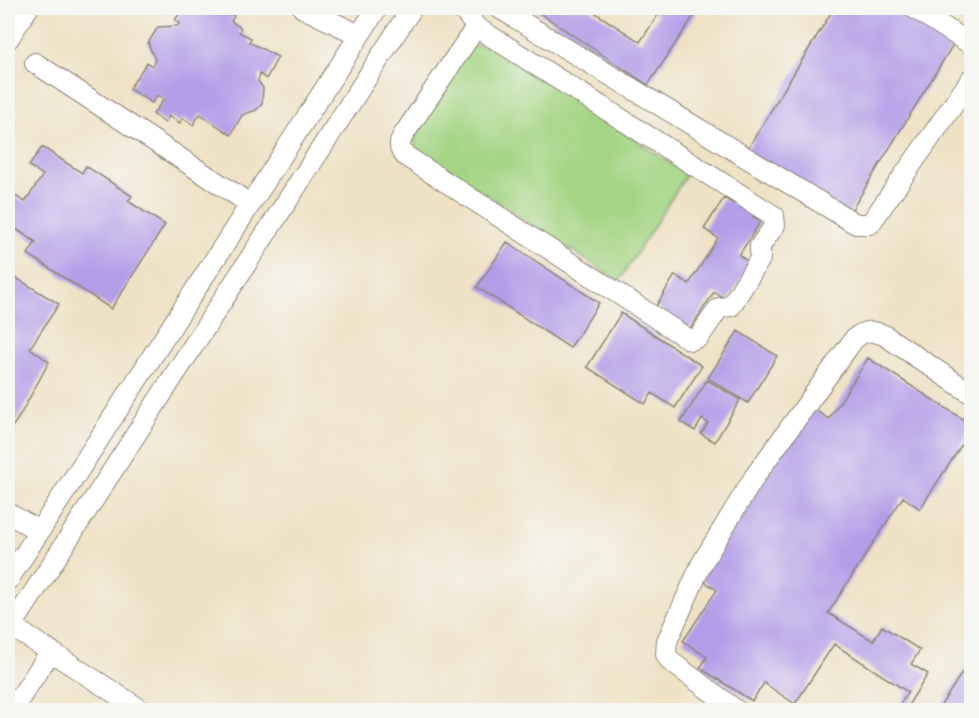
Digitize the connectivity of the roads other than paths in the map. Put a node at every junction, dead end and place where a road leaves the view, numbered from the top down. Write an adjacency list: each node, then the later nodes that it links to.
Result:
1 (28, 8): 10 (street)
2 (303, 8): 9 (street)
3 (377, 8): 9 (street)
4 (412, 8): 19 (street)
5 (459, 8): 8 (street)
6 (499, 8): 13 (street)
7 (914, 8): 11 (street)
8 (476, 27): 8 (street)
9 (360, 35): 14 (street)
10 (8, 39)
11 (972, 45)
12 (35, 63): 14 (street)
13 (972, 78)
14 (250, 204): 17 (street)
15 (972, 394): 23 (street)
16 (8, 513): 17 (street)
17 (39, 531): 18 (street)
18 (8, 579)
19 (9, 629): 20 (street)
20 (51, 651): 21 (street); 22 (street)
21 (12, 711)
22 (141, 711)
23 (736, 711)

